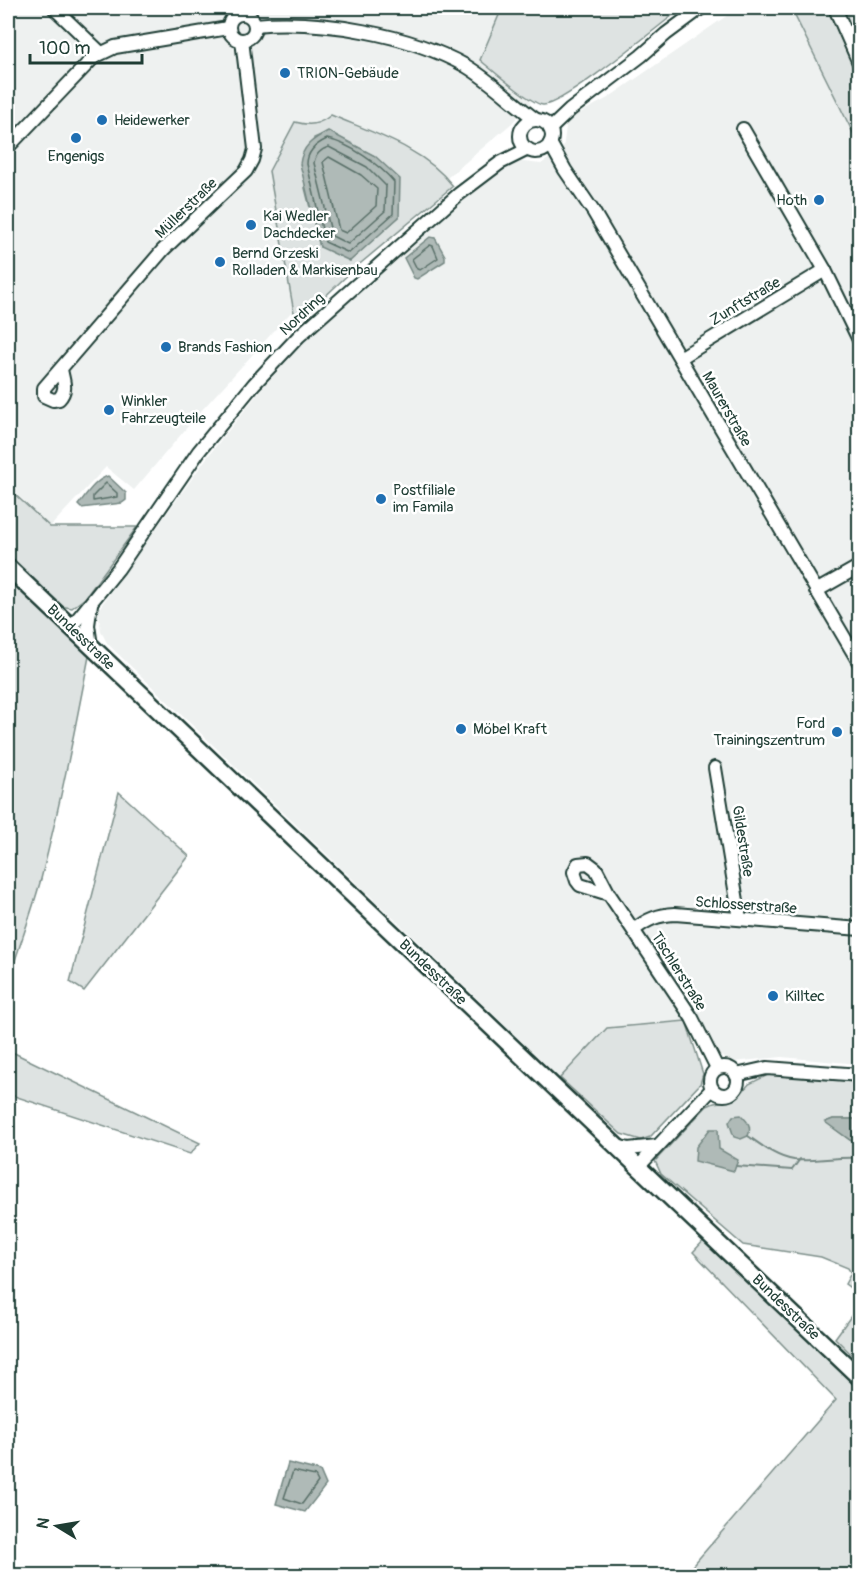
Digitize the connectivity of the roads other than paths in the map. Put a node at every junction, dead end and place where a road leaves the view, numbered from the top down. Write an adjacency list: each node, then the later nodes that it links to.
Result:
1 (54, 8): 10 (street)
2 (701, 8): 11 (street)
3 (713, 8): 11 (street)
4 (835, 8): 9 (street)
5 (239, 11): 6 (street); 7 (street)
6 (255, 25): 8 (street); 13 (street)
7 (228, 27): 8 (street); 10 (street)
8 (242, 40): 21 (street, Müllerstraße)
9 (855, 44): 12 (street)
10 (101, 53): 16 (street)
11 (642, 56): 13 (street)
12 (860, 65)
13 (539, 124): 15 (street, Nordring); 17 (street)
14 (743, 129): 18 (street)
15 (524, 144): 17 (street); 25 (street, Nordring)
16 (8, 147)
17 (546, 147): 20 (street, Maurerstraße)
18 (825, 270): 19 (street); 20 (street, Zunftstraße)
19 (860, 342)
20 (680, 358): 24 (street, Maurerstraße)
21 (61, 369)
22 (860, 566): 24 (street)
23 (8, 567): 26 (main road, Bundesstraße)
24 (816, 591): 28 (street, Maurerstraße)
25 (92, 603): 26 (street, Nordring); 27 (street)
26 (68, 624): 27 (main road, Bundesstraße)
27 (91, 646): 38 (main road, Bundesstraße)
28 (860, 664)
29 (716, 768): 31 (street, Gildestraße)
30 (609, 894): 32 (street, Tischlerstraße)
31 (740, 919): 32 (street, Schlosserstraße); 33 (street, Schlosserstraße)
32 (635, 929): 34 (street, Tischlerstraße)
33 (860, 929)
34 (717, 1068): 35 (street); 37 (street)
35 (736, 1075): 36 (street); 37 (street)
36 (860, 1075)
37 (712, 1089): 39 (street)
38 (616, 1146): 39 (street); 40 (main road, Bundesstraße)
39 (657, 1146): 40 (street)
40 (638, 1167): 41 (main road, Bundesstraße)
41 (860, 1378)

